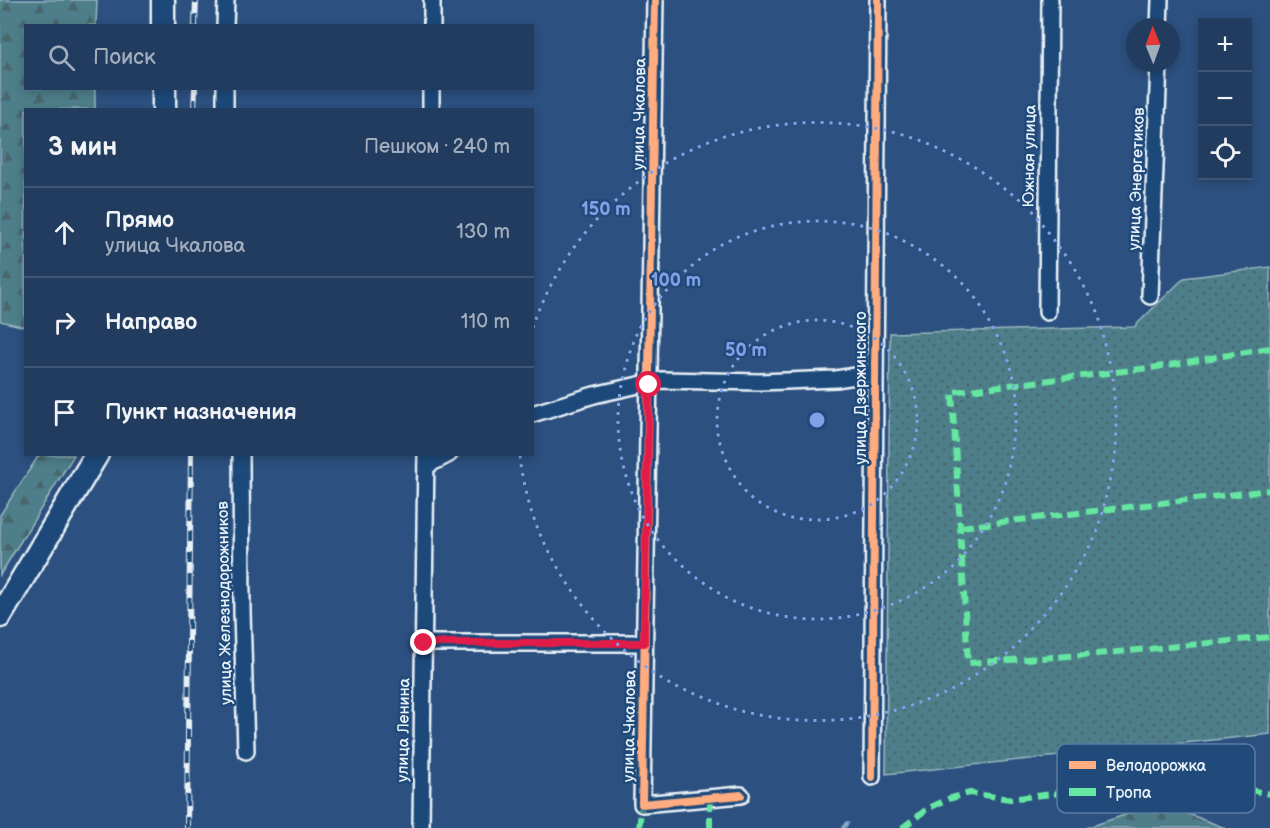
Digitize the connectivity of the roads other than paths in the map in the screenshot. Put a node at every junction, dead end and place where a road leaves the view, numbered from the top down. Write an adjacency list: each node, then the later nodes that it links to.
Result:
1 (163, 0): 9 (main road)
2 (226, 0): 10 (street)
3 (432, 0): 11 (street)
4 (655, 0): 22 (street, улица Чкалова)
5 (878, 0): 21 (street, улица Дзержинского)
6 (1050, 0): 20 (street, Южная улица)
7 (1160, 0): 8 (street)
8 (1159, 18)
9 (164, 24)
10 (225, 24)
11 (432, 24)
12 (1158, 72): 19 (street, улица Энергетиков)
13 (164, 90): 16 (main road)
14 (225, 90): 17 (street)
15 (431, 90): 18 (street)
16 (164, 108)
17 (225, 108)
18 (431, 108)
19 (1150, 296)
20 (1047, 312)
21 (874, 373): 22 (street); 32 (street, улица Дзержинского)
22 (649, 385): 23 (street); 30 (street, улица Чкалова)
23 (534, 413)
24 (96, 456): 28 (main road)
25 (241, 456): 31 (street, улица Железнодорожников)
26 (441, 456): 27 (street)
27 (426, 460): 29 (street, улица Ленина)
28 (0, 616)
29 (424, 643): 30 (street); 34 (street, улица Ленина)
30 (644, 643): 33 (street, улица Чкалова)
31 (246, 750)
32 (872, 777)
33 (741, 795)
34 (421, 826)

